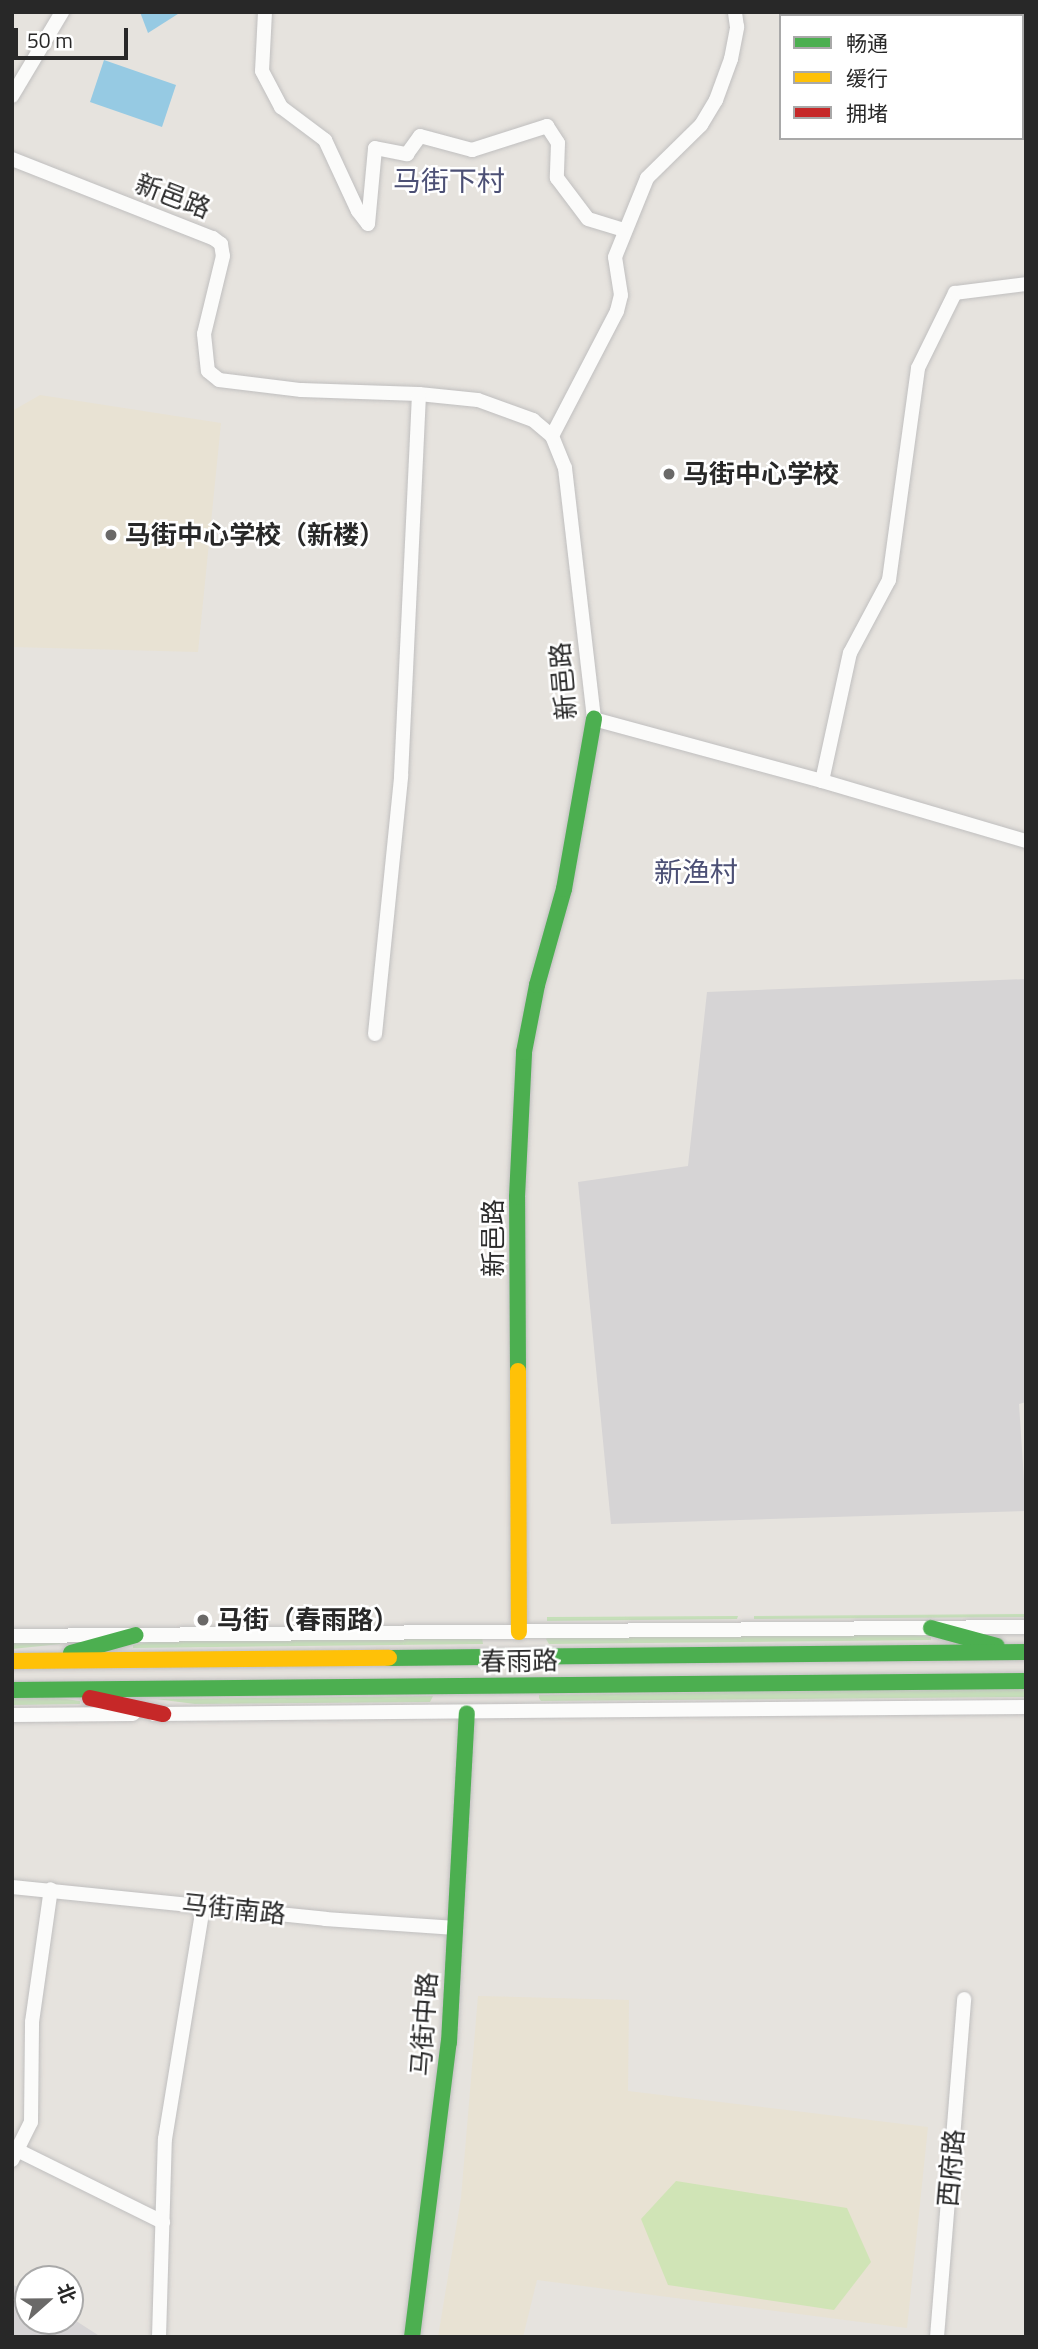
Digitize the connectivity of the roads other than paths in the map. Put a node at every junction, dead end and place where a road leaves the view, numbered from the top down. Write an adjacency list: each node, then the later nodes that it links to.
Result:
1 (62, 12): 4 (street)
2 (265, 12): 6 (street)
3 (735, 12): 6 (street)
4 (12, 96)
5 (12, 159): 8 (street, 新邑路)
6 (624, 230): 9 (street)
7 (1026, 284): 11 (street)
8 (419, 394): 9 (street, 新邑路); 13 (street)
9 (552, 436): 10 (street, 新邑路)
10 (594, 719): 11 (street); 16 (main road, 新邑路)
11 (822, 781): 12 (street)
12 (1026, 841)
13 (375, 1034)
14 (931, 1628): 15 (street); 16 (street); 19 (main road)
15 (1026, 1628)
16 (519, 1632): 17 (street)
17 (136, 1635): 18 (street); 21 (main road)
18 (12, 1636)
19 (1024, 1653): 21 (main road, 春雨路)
20 (12, 1661): 21 (main road, 春雨路)
21 (42, 1661)
22 (1026, 1681): 23 (main road, 春雨路)
23 (50, 1689): 24 (main road, 春雨路); 27 (main road)
24 (12, 1690)
25 (1026, 1707): 26 (street)
26 (467, 1713): 27 (street); 32 (main road, 马街中路)
27 (163, 1714): 28 (street)
28 (12, 1715)
29 (12, 1887): 30 (street, 马街南路)
30 (51, 1889): 31 (street, 马街南路); 34 (street)
31 (203, 1906): 32 (street, 马街南路); 35 (street)
32 (456, 1928): 37 (main road, 马街中路)
33 (964, 1999): 38 (street, 西府路)
34 (15, 2155): 35 (street)
35 (163, 2222): 36 (street)
36 (159, 2337)
37 (412, 2337)
38 (937, 2337)

